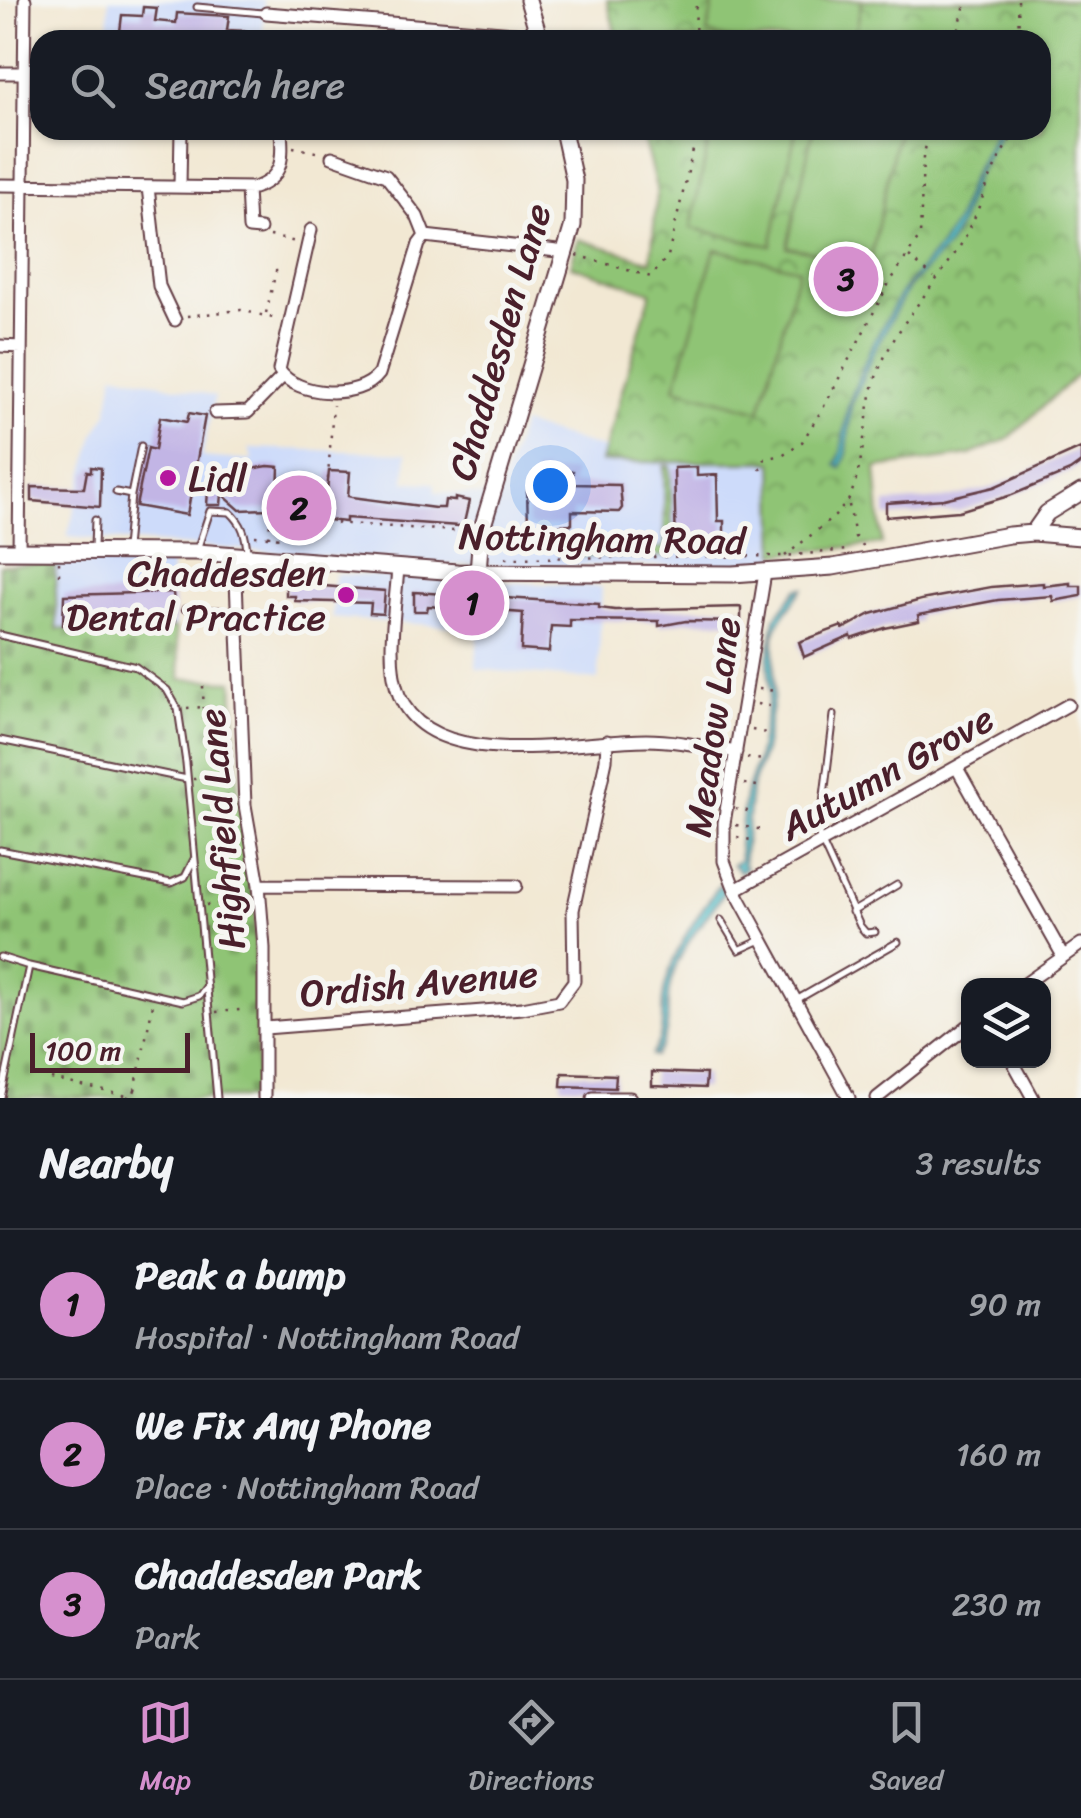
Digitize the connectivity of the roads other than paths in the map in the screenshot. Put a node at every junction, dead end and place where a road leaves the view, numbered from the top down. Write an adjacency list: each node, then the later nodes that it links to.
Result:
1 (25, 0): 8 (street)
2 (528, 0): 6 (street)
3 (197, 7): 4 (lane)
4 (266, 13): 5 (street)
5 (452, 30)
6 (537, 30)
7 (0, 73): 8 (street)
8 (24, 73): 14 (street)
9 (181, 140): 15 (street)
10 (282, 140): 17 (street)
11 (565, 140): 21 (street, Chaddesden Lane)
12 (332, 157): 20 (street)
13 (0, 185): 14 (street)
14 (23, 185): 16 (street); 24 (street)
15 (180, 186): 16 (street); 17 (street)
16 (148, 187): 22 (street)
17 (247, 188): 18 (street)
18 (260, 229)
19 (311, 230): 25 (street)
20 (425, 236): 21 (street); 25 (street)
21 (566, 252): 41 (street, Chaddesden Lane)
22 (175, 320)
23 (0, 346): 24 (street)
24 (20, 346): 37 (street)
25 (283, 376): 26 (street)
26 (215, 413)
27 (141, 446): 30 (lane)
28 (116, 492): 30 (lane)
29 (1081, 492): 32 (street)
30 (131, 496): 35 (lane)
31 (95, 520): 34 (lane)
32 (1033, 533): 33 (street, Nottingham Road); 42 (street, Nottingham Road)
33 (1081, 537)
34 (94, 550): 35 (street, Nottingham Road); 37 (street, Nottingham Road)
35 (126, 550): 38 (street, Nottingham Road)
36 (0, 551): 37 (street, Nottingham Road)
37 (19, 551)
38 (196, 552): 39 (street, Nottingham Road); 39 (lane)
39 (241, 555): 40 (street, Nottingham Road); 44 (street, Highfield Lane)
40 (398, 567): 41 (street, Nottingham Road); 49 (street)
41 (478, 572): 42 (street, Nottingham Road)
42 (766, 573): 50 (street, Meadow Lane)
43 (186, 608): 44 (lane)
44 (237, 611): 56 (street, Highfield Lane)
45 (0, 635): 52 (lane)
46 (1068, 706): 51 (street, Autumn Grove)
47 (834, 714): 53 (lane)
48 (0, 740): 52 (lane)
49 (607, 741): 50 (street); 72 (street, Ordish Avenue)
50 (736, 752): 59 (street, Meadow Lane)
51 (957, 768): 53 (street, Autumn Grove); 66 (street)
52 (188, 779): 55 (lane)
53 (822, 844): 59 (street, Autumn Grove); 60 (lane)
54 (0, 850): 55 (lane)
55 (194, 856): 70 (lane)
56 (259, 884): 58 (street); 72 (street, Highfield Lane)
57 (897, 885): 60 (lane)
58 (516, 886)
59 (735, 890): 63 (street, Meadow Lane)
60 (852, 912): 62 (lane)
61 (721, 920): 63 (lane)
62 (875, 932)
63 (761, 939): 71 (street, Meadow Lane)
64 (898, 942): 71 (lane)
65 (1081, 944): 66 (street)
66 (1063, 956): 69 (street)
67 (0, 957): 68 (lane)
68 (29, 966): 70 (lane); 75 (lane)
69 (1033, 978)
70 (207, 986): 76 (lane)
71 (795, 1000): 80 (street, Meadow Lane)
72 (265, 1028): 77 (street, Highfield Lane)
73 (961, 1032): 81 (street)
74 (1016, 1068): 82 (street)
75 (1, 1098)
76 (217, 1098)
77 (264, 1098)
78 (592, 1098): 79 (street)
79 (630, 1098)
80 (849, 1098)
81 (877, 1098)
82 (1032, 1098)

